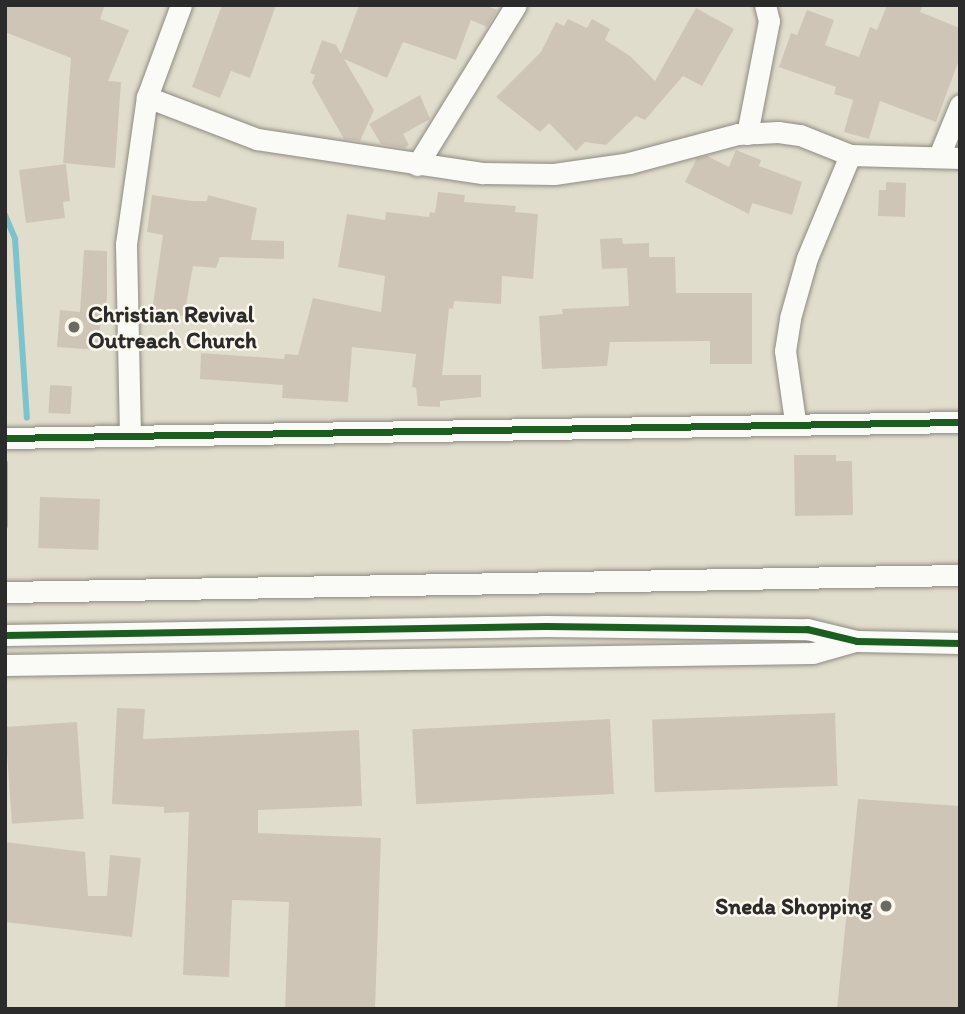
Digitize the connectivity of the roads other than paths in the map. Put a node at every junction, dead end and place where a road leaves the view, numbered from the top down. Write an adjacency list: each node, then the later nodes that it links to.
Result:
1 (181, 5): 4 (street)
2 (516, 5): 9 (street)
3 (765, 5): 6 (street)
4 (147, 97): 9 (street); 12 (street)
5 (960, 105): 8 (street)
6 (747, 134): 7 (street); 9 (street)
7 (850, 155): 8 (street); 10 (street)
8 (950, 157)
9 (417, 165)
10 (795, 421): 11 (street); 12 (street)
11 (960, 422)
12 (130, 436): 13 (street)
13 (5, 438)
14 (960, 575): 15 (street)
15 (5, 592)
16 (5, 635): 17 (street)
17 (857, 641): 18 (street); 19 (street)
18 (960, 643)
19 (5, 664)

